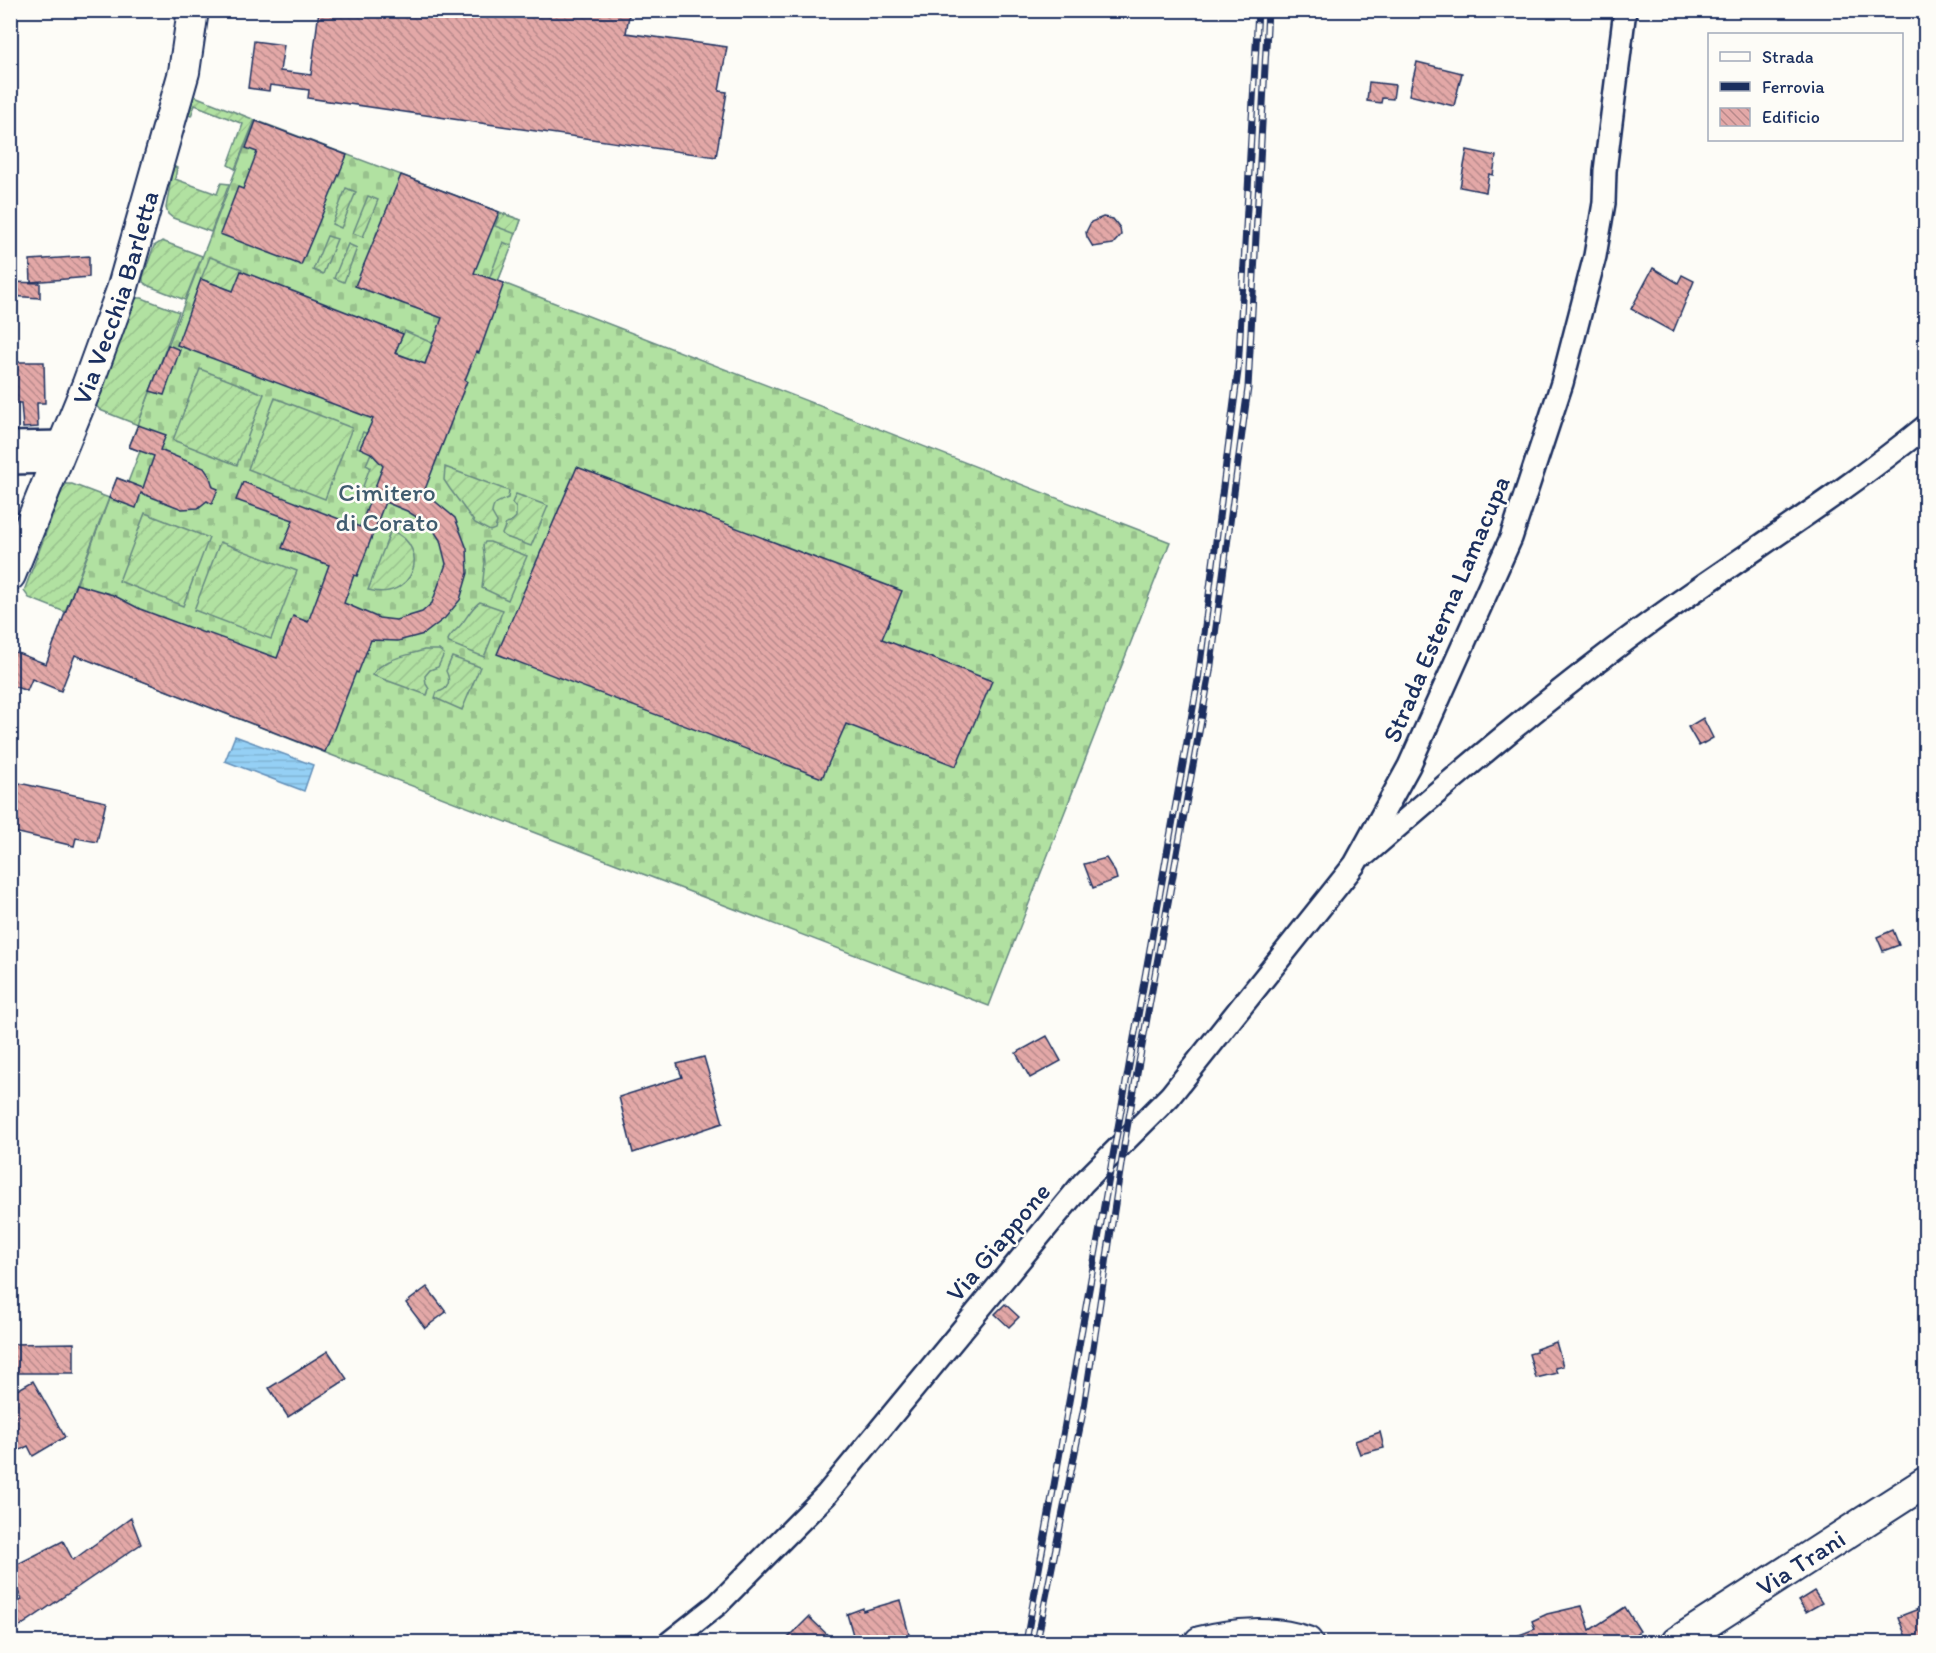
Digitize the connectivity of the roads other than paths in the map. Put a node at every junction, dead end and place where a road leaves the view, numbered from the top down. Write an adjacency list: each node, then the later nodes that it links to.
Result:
1 (193, 10): 5 (street, Via Vecchia Barletta)
2 (1625, 10): 9 (street, Strada Esterna Lamacupa)
3 (1926, 426): 9 (street)
4 (10, 443): 5 (street)
5 (61, 452): 6 (street); 7 (street); 8 (street, Via Vecchia Barletta)
6 (10, 453)
7 (10, 463)
8 (10, 575)
9 (1354, 864): 11 (street, Via Giappone)
10 (1926, 1482): 14 (street, Via Trani)
11 (670, 1642)
12 (1200, 1642): 13 (street)
13 (1307, 1642)
14 (1677, 1642)

